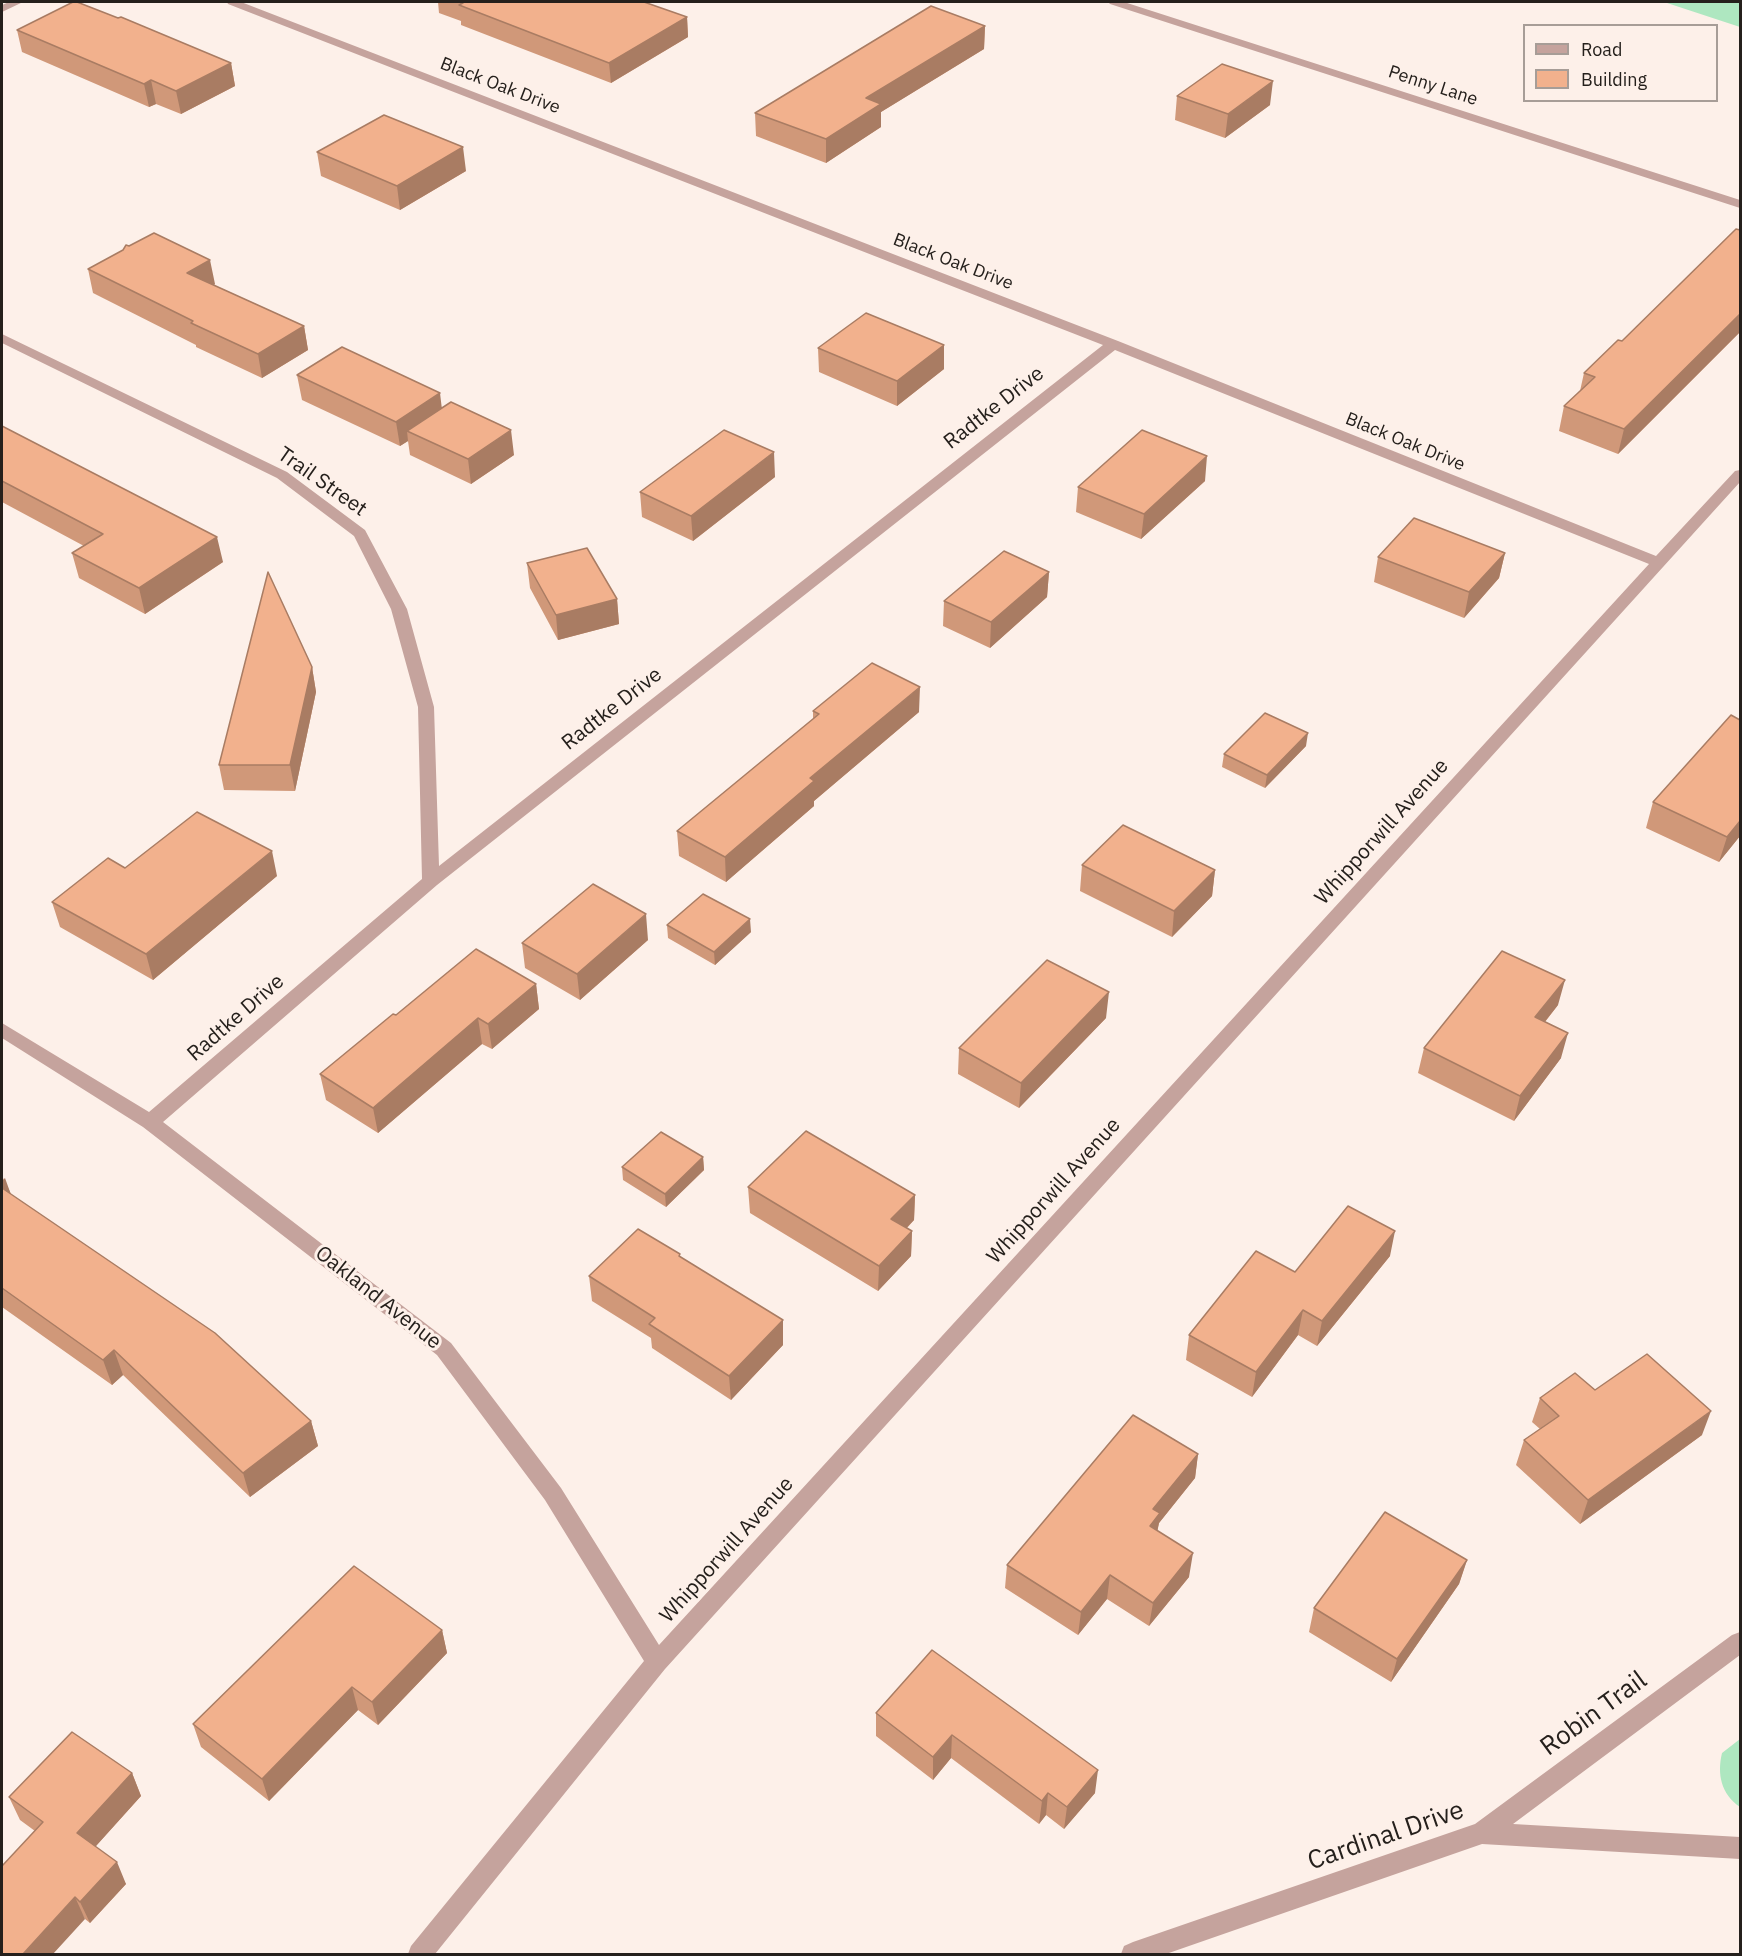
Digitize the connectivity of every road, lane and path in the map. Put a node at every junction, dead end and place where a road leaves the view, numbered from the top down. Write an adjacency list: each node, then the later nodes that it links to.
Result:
1 (17, 2): 4 (street)
2 (232, 2): 7 (street, Black Oak Drive)
3 (1114, 2): 5 (street, Penny Lane)
4 (2, 9)
5 (1740, 204)
6 (2, 338): 10 (street, Trail Street)
7 (1113, 344): 9 (street, Black Oak Drive); 10 (street, Radtke Drive)
8 (1740, 474): 9 (street, Whipporwill Avenue)
9 (1659, 563): 14 (street, Whipporwill Avenue)
10 (431, 881): 12 (street, Radtke Drive)
11 (2, 1030): 12 (street, Oakland Avenue)
12 (150, 1122): 14 (street, Oakland Avenue)
13 (1740, 1641): 15 (street, Robin Trail)
14 (657, 1662): 17 (street, Whipporwill Avenue)
15 (1482, 1833): 16 (street, Cardinal Drive); 18 (street, Cardinal Drive)
16 (1740, 1848)
17 (420, 1954)
18 (1133, 1954)

